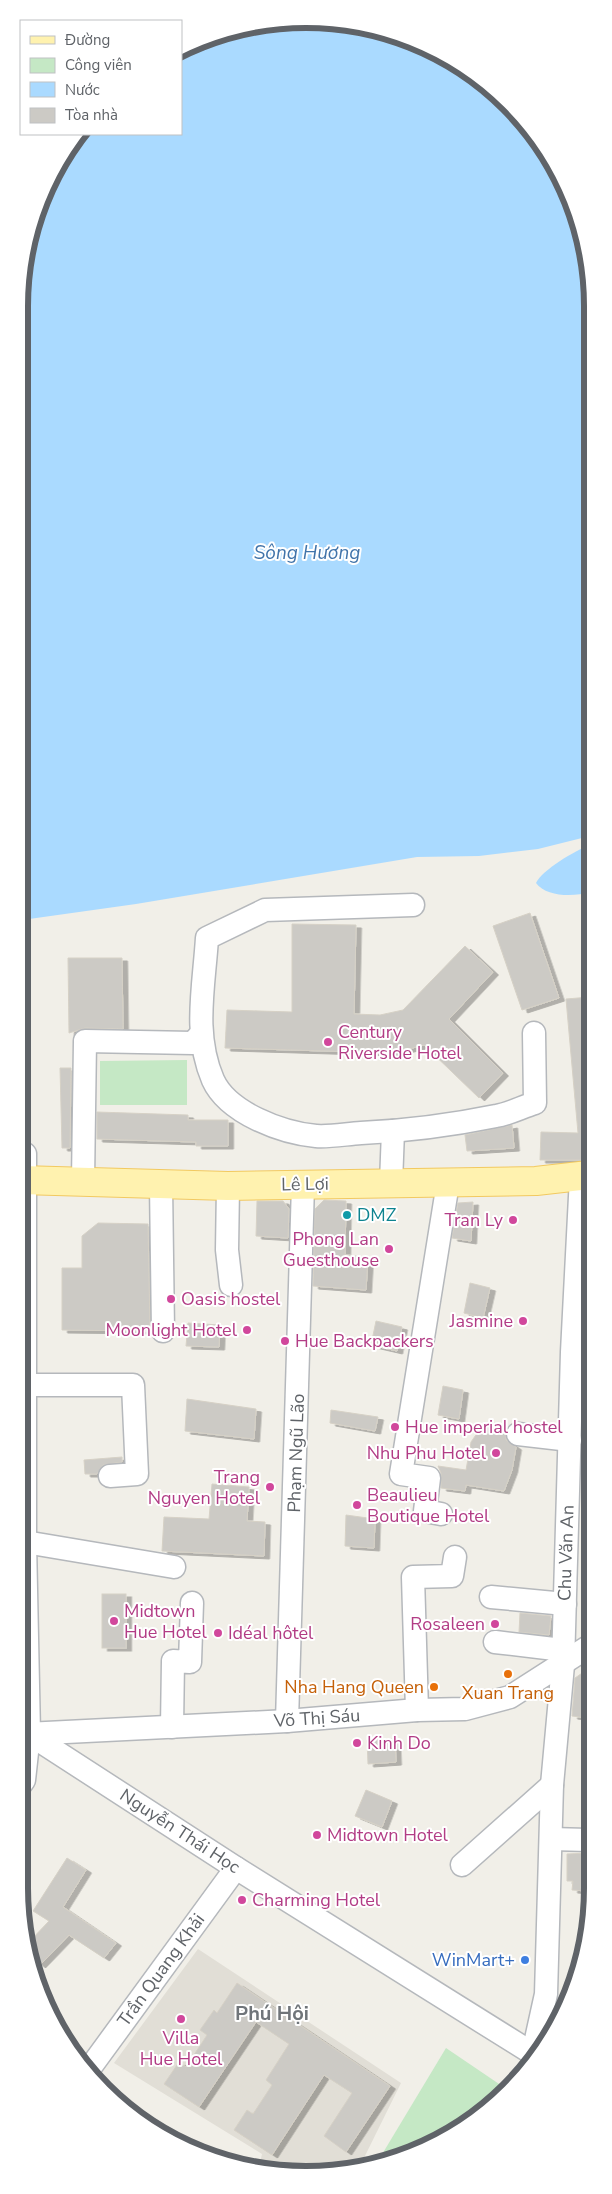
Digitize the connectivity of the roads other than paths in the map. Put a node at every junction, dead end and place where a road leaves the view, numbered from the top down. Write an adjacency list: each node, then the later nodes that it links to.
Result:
1 (413, 905): 3 (street)
2 (534, 1033): 4 (street)
3 (200, 1035): 4 (street); 7 (street)
4 (393, 1131): 8 (street)
5 (28, 1172): 7 (main road, Lê Lợi)
6 (584, 1176): 9 (main road, Lê Lợi)
7 (83, 1181): 10 (main road, Lê Lợi)
8 (391, 1183): 9 (main road, Lê Lợi); 11 (main road, Lê Lợi)
9 (448, 1183): 21 (street)
10 (161, 1184): 12 (main road, Lê Lợi); 15 (street)
11 (303, 1185): 12 (main road, Lê Lợi); 32 (street, Phạm Ngũ Lão)
12 (228, 1186): 14 (street)
13 (584, 1220): 16 (street, Chu Văn An)
14 (231, 1285)
15 (163, 1331)
16 (581, 1353): 19 (street, Chu Văn An)
17 (28, 1385): 20 (street)
18 (518, 1434): 19 (street)
19 (570, 1440): 27 (street, Chu Văn An)
20 (110, 1476)
21 (441, 1514)
22 (28, 1543): 24 (street)
23 (455, 1557): 31 (street)
24 (174, 1568)
25 (491, 1596): 27 (street)
26 (192, 1603): 33 (street)
27 (565, 1604): 30 (street, Chu Văn An)
28 (495, 1642): 30 (street)
29 (584, 1649): 30 (street, Võ Thị Sáu)
30 (563, 1658): 31 (street, Võ Thị Sáu); 36 (street, Chu Văn An)
31 (418, 1710): 32 (street, Võ Thị Sáu)
32 (287, 1721): 33 (street, Võ Thị Sáu)
33 (172, 1727): 34 (street, Võ Thị Sáu)
34 (28, 1734)
35 (28, 1737): 40 (street, Nguyễn Thái Học)
36 (552, 1786): 37 (street, Chu Văn An); 39 (street)
37 (551, 1839): 38 (street); 41 (street, Chu Văn An)
38 (584, 1840)
39 (462, 1866)
40 (236, 1868): 42 (street, Nguyễn Thái Học); 43 (street, Trần Quang Khải)
41 (536, 2046)
42 (531, 2052)
43 (92, 2066)

